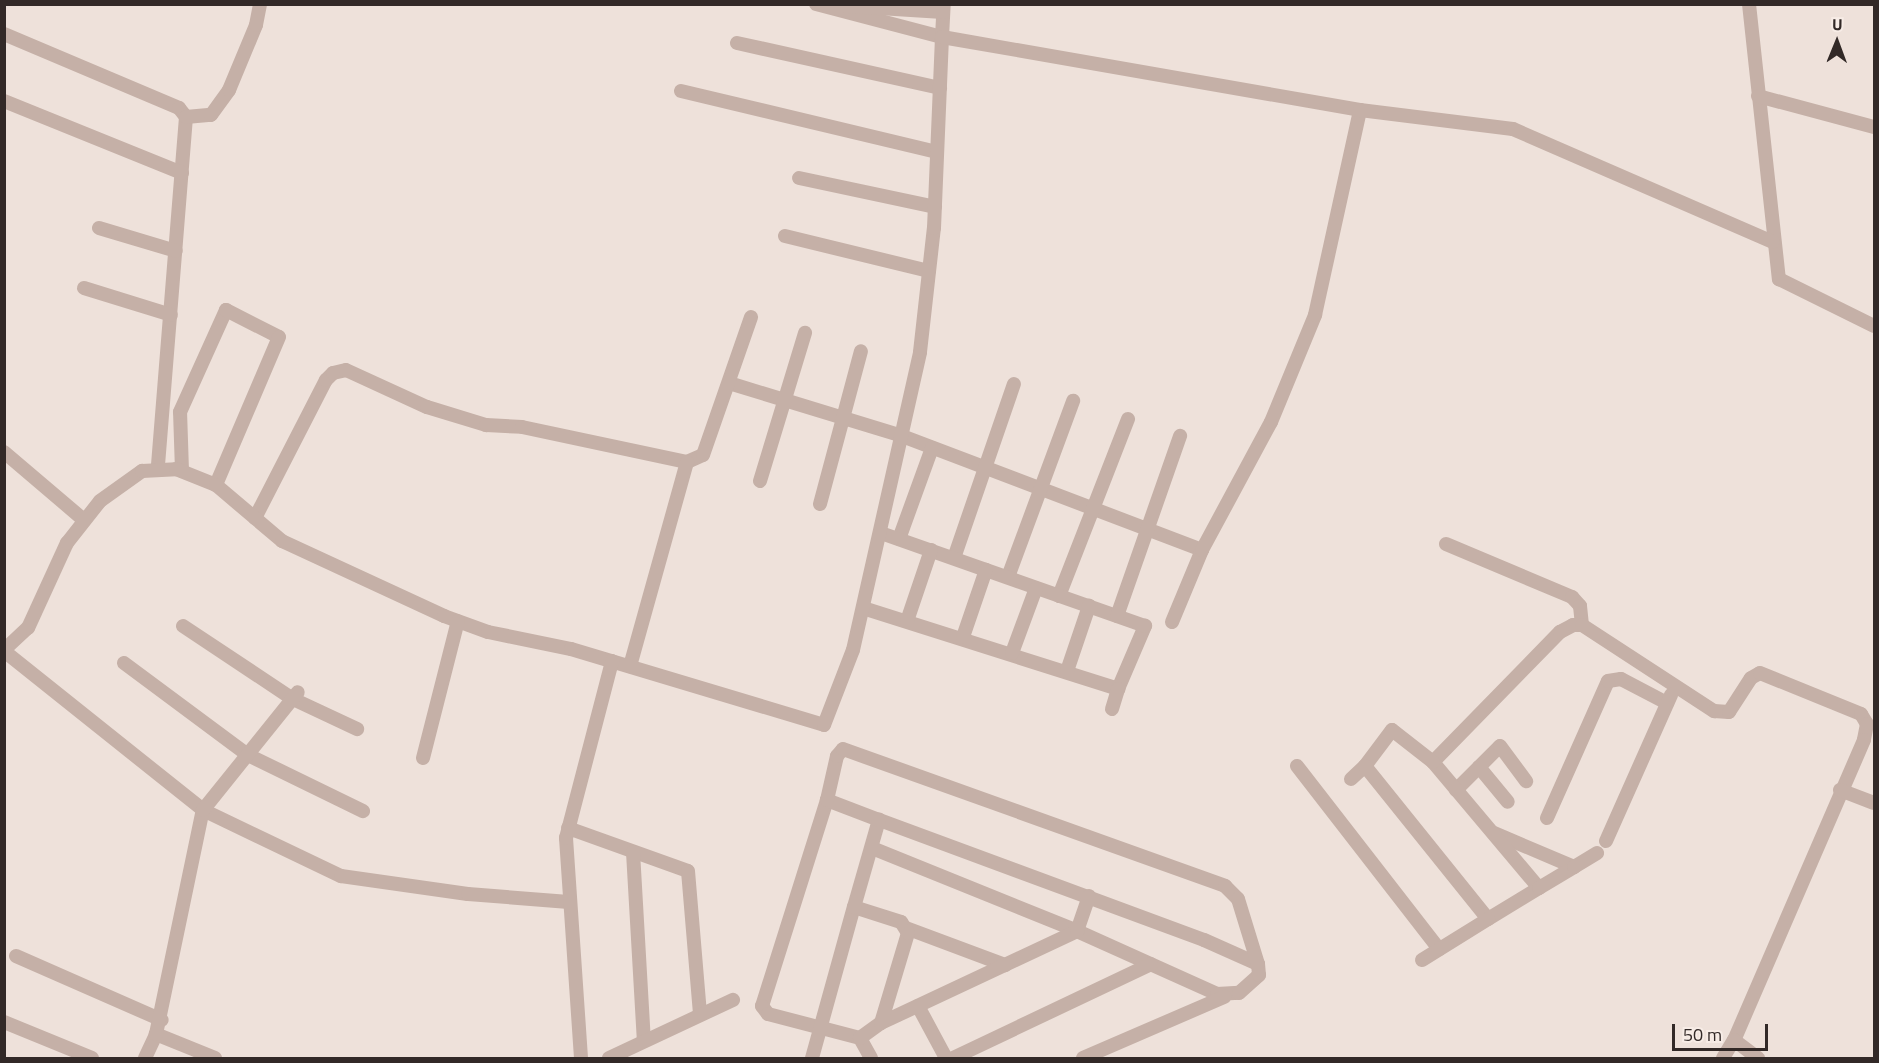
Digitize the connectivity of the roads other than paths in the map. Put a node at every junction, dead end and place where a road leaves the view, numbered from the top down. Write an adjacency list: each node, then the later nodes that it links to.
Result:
1 (260, 4): 14 (street)
2 (816, 4): 7 (street)
3 (827, 4): 5 (street)
4 (1749, 4): 11 (street)
5 (944, 8): 7 (street)
6 (4, 34): 14 (street)
7 (942, 37): 9 (street); 13 (street)
8 (737, 43): 9 (street)
9 (940, 88): 16 (street)
10 (681, 91): 16 (street)
11 (1758, 96): 15 (street); 22 (street)
12 (4, 101): 17 (street)
13 (1360, 110): 22 (street); 57 (street)
14 (186, 117): 17 (street)
15 (1875, 128)
16 (937, 152): 19 (street)
17 (182, 173): 23 (street)
18 (799, 178): 19 (street)
19 (935, 207): 24 (street)
20 (99, 228): 23 (street)
21 (785, 236): 24 (street)
22 (1773, 242): 28 (street)
23 (176, 251): 26 (street)
24 (929, 271): 37 (street)
25 (84, 288): 26 (street)
26 (171, 315): 43 (street)
27 (751, 317): 31 (street)
28 (1875, 326)
29 (805, 333): 34 (street)
30 (861, 351): 36 (street)
31 (729, 382): 34 (street); 41 (street)
32 (1014, 384): 42 (street)
33 (1073, 401): 47 (street)
34 (785, 402): 36 (street); 45 (street)
35 (1128, 419): 49 (street)
36 (844, 422): 37 (street); 48 (street)
37 (902, 436): 39 (street); 53 (street)
38 (1180, 436): 52 (street)
39 (932, 448): 42 (street); 54 (street)
40 (4, 452): 51 (street)
41 (687, 462): 50 (street); 76 (street)
42 (984, 466): 47 (street); 58 (street)
43 (158, 468): 44 (street); 51 (street)
44 (182, 471): 46 (street); 46 (street)
45 (760, 481)
46 (216, 485): 50 (street)
47 (1042, 487): 49 (street); 60 (street)
48 (820, 504)
49 (1094, 508): 52 (street); 62 (street)
50 (255, 518): 66 (street)
51 (84, 520): 72 (street)
52 (1145, 530): 57 (street); 65 (street)
53 (881, 533): 54 (street); 64 (street)
54 (899, 539): 56 (street)
55 (1446, 544): 69 (street)
56 (931, 550): 58 (street); 67 (street)
57 (1202, 550): 68 (street)
58 (954, 558): 59 (street)
59 (986, 570): 60 (street); 71 (street)
60 (1008, 578): 61 (street)
61 (1036, 588): 62 (street); 73 (street)
62 (1059, 596): 63 (street)
63 (1089, 606): 65 (street); 77 (street)
64 (863, 608): 67 (street); 76 (street)
65 (1117, 616): 79 (street)
66 (458, 621): 74 (street); 85 (street)
67 (907, 621): 71 (street)
68 (1172, 622)
69 (1582, 625): 78 (street); 86 (street)
70 (183, 626): 80 (street)
71 (963, 637): 73 (street)
72 (4, 650): 97 (street)
73 (1012, 653): 77 (street)
74 (612, 661): 76 (street); 101 (street)
75 (124, 663): 84 (street)
76 (630, 666)
77 (1067, 670): 79 (street)
78 (1675, 686): 81 (street); 92 (street)
79 (1118, 689): 82 (street)
80 (295, 696): 83 (street); 84 (street)
81 (1667, 703): 99 (street); 103 (street)
82 (1112, 709)
83 (357, 729)
84 (248, 755): 97 (street); 98 (street)
85 (423, 758)
86 (1433, 762): 88 (street); 93 (street)
87 (1297, 766): 115 (street)
88 (1365, 766): 90 (street); 112 (street)
89 (1479, 767): 91 (street); 93 (street); 95 (street)
90 (1351, 779)
91 (1526, 781)
92 (1840, 789): 96 (street); 131 (street)
93 (1456, 790): 102 (street)
94 (827, 800): 100 (street); 119 (street); 128 (street)
95 (1508, 802)
96 (1875, 803)
97 (203, 810): 110 (street); 125 (street)
98 (363, 811)
99 (1547, 818)
100 (879, 820): 104 (street); 109 (street)
101 (568, 828): 105 (street); 110 (street)
102 (1492, 832): 107 (street); 108 (street)
103 (1606, 841)
104 (872, 848): 111 (street); 114 (street)
105 (633, 852): 124 (street); 132 (street)
106 (1597, 853): 107 (street)
107 (1574, 867): 108 (street)
108 (1539, 888): 112 (street)
109 (1089, 896): 114 (street); 119 (street)
110 (569, 902): 136 (street)
111 (854, 907): 113 (street); 128 (street)
112 (1488, 919): 115 (street)
113 (906, 928): 120 (street); 127 (street)
114 (1077, 931): 118 (street); 120 (street)
115 (1439, 949): 117 (street)
116 (16, 956): 125 (street)
117 (1422, 960)
118 (1151, 964): 121 (street); 141 (street)
119 (1258, 964): 121 (street)
120 (1005, 965): 123 (street)
121 (1224, 997): 142 (street)
122 (733, 1000): 124 (street)
123 (918, 1006): 127 (street); 140 (street)
124 (700, 1015): 132 (street)
125 (162, 1020): 129 (street)
126 (4, 1022): 133 (street)
127 (881, 1023): 130 (street)
128 (822, 1028): 130 (street); 138 (street)
129 (156, 1034): 134 (street); 135 (street)
130 (860, 1038): 139 (street)
131 (1734, 1040): 143 (street); 144 (street)
132 (644, 1041): 137 (street)
133 (92, 1059)
134 (145, 1059)
135 (215, 1059)
136 (581, 1059)
137 (609, 1059)
138 (812, 1059)
139 (872, 1059)
140 (946, 1059)
141 (953, 1059)
142 (1083, 1059)
143 (1723, 1059)
144 (1758, 1059)

